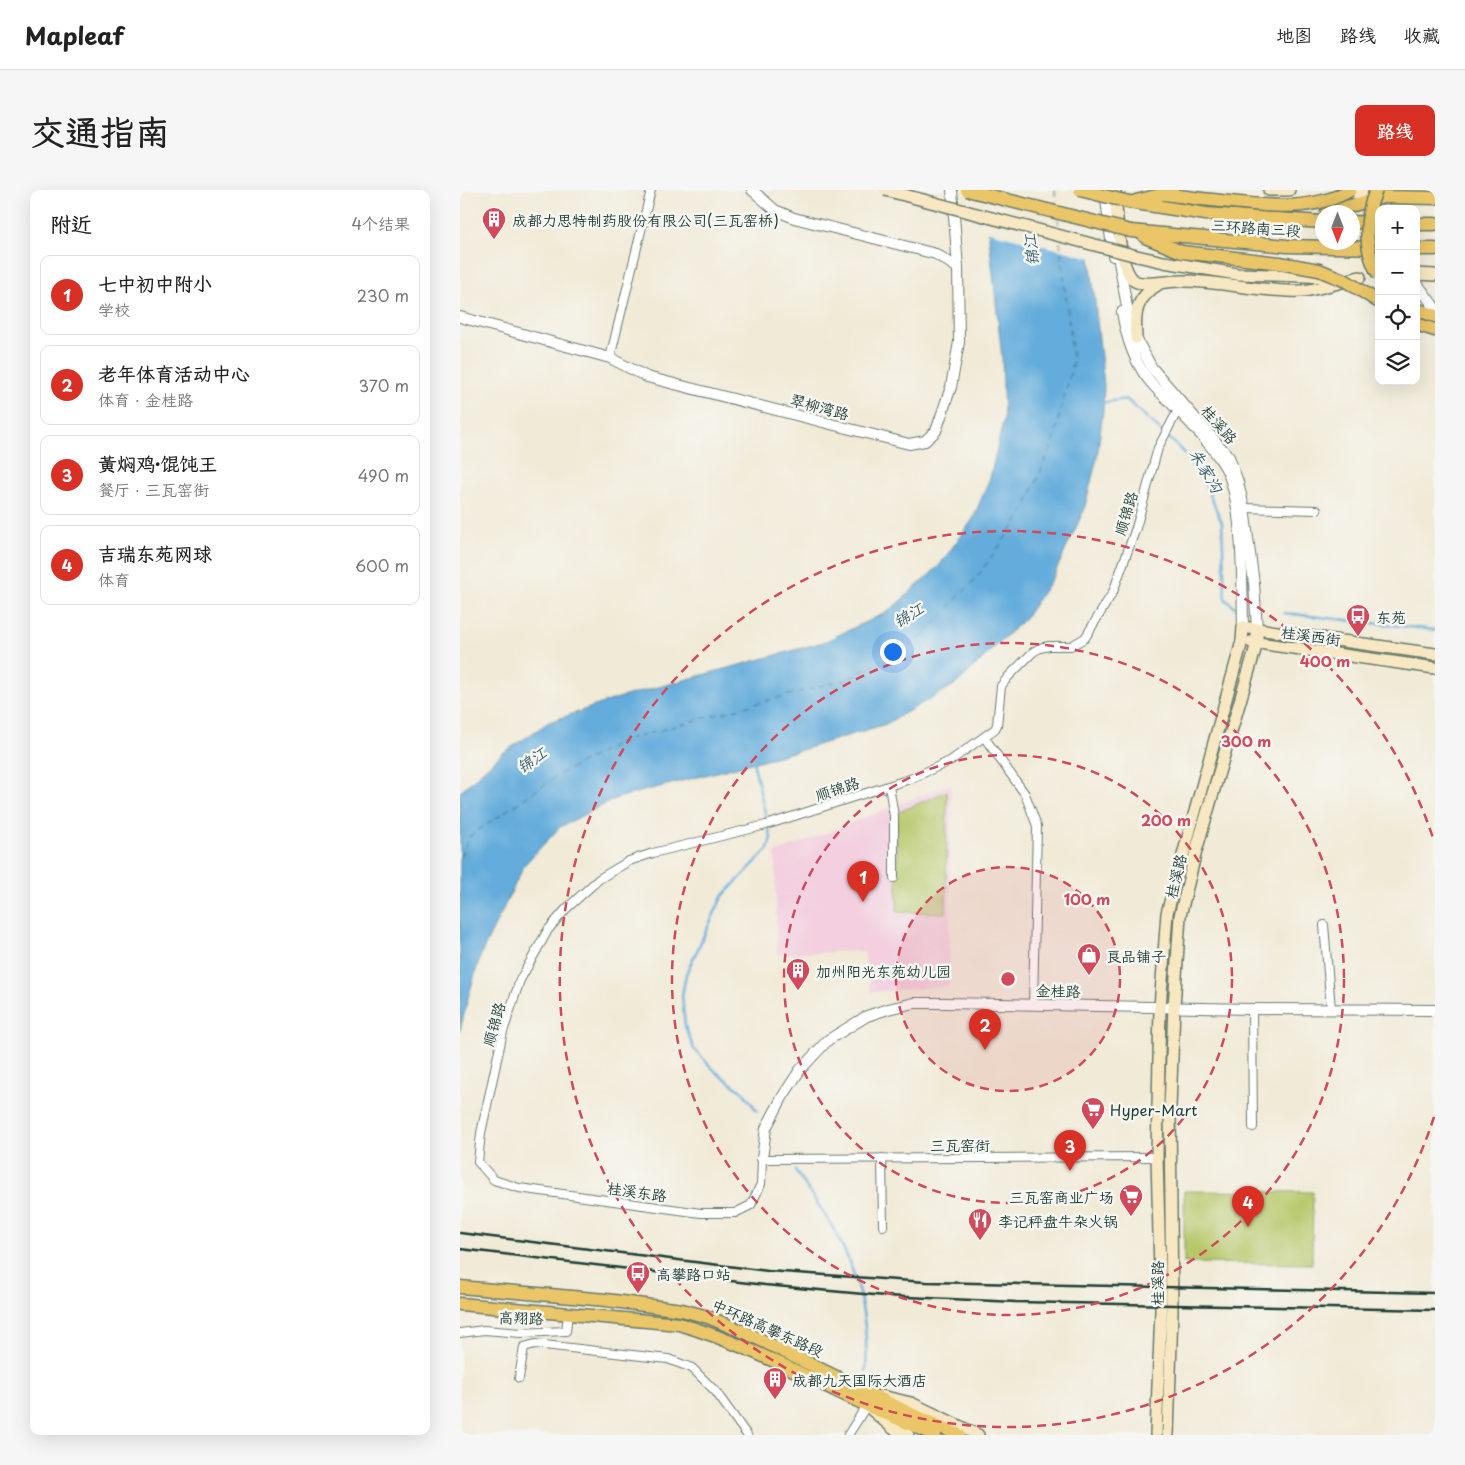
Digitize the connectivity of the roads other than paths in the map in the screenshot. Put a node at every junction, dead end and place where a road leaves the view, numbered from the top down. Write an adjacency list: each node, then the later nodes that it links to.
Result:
1 (651, 190): 47 (street)
2 (752, 190): 30 (street)
3 (886, 190): 36 (main road, bridge)
4 (952, 190): 26 (street, 翠柳湾路)
5 (967, 190): 25 (main road, bridge)
6 (1080, 190): 16 (main road, 三环路南三段, bridge)
7 (1105, 190): 48 (street, 桂溪路)
8 (1110, 190): 46 (street, 桂溪路)
9 (1115, 190): 37 (main road)
10 (1268, 190): 11 (main road)
11 (1289, 190)
12 (1337, 190): 14 (main road)
13 (1350, 190): 16 (main road, bridge)
14 (1384, 192): 15 (main road); 17 (main road); 32 (main road, bridge)
15 (1435, 198)
16 (1129, 202): 19 (main road, 三环路南三段)
17 (1347, 205)
18 (1315, 216): 19 (main road)
19 (1295, 221): 20 (main road, 三环路南三段)
20 (1315, 222)
21 (1360, 222): 22 (main road)
22 (1375, 223)
23 (1420, 224): 24 (main road)
24 (1435, 224)
25 (1131, 232): 27 (main road, 三环路南三段); 39 (main road, bridge)
26 (956, 235): 30 (street); 31 (street, 翠柳湾路)
27 (1375, 248)
28 (1420, 249): 29 (main road)
29 (1435, 249)
30 (936, 254): 31 (street)
31 (958, 268): 47 (street, 翠柳湾路)
32 (1375, 269)
33 (1420, 274): 34 (main road)
34 (1435, 275)
35 (1375, 276): 36 (main road)
36 (1360, 277): 37 (main road)
37 (1164, 281): 46 (main road)
38 (1420, 287): 40 (street)
39 (1375, 300)
40 (1435, 308)
41 (1420, 310): 42 (main road)
42 (1435, 316)
43 (460, 317): 47 (street, 翠柳湾路)
44 (1420, 325): 45 (main road)
45 (1435, 330)
46 (1136, 338): 48 (street, 桂溪路)
47 (610, 358)
48 (1180, 406): 49 (street, 桂溪路); 51 (street, 桂溪路); 57 (street, 顺锦路)
49 (1244, 508): 50 (street); 52 (street, 桂溪路)
50 (1317, 510)
51 (1243, 627): 52 (main road, 桂溪西街); 53 (main road, 桂溪路)
52 (1257, 629): 54 (main road, 桂溪路); 55 (main road, 桂溪西街)
53 (1242, 641): 54 (main road, 桂溪西街); 62 (main road, 桂溪路)
54 (1257, 643): 56 (main road, 桂溪西街); 63 (main road, 桂溪路)
55 (1435, 654)
56 (1435, 668)
57 (984, 737): 58 (street, 顺锦路); 61 (street)
58 (889, 786): 59 (street); 71 (street, 顺锦路)
59 (894, 878)
60 (1324, 925): 65 (street)
61 (1033, 1004): 62 (street, 金桂路); 70 (street, 金桂路)
62 (1160, 1007): 63 (street, 金桂路); 68 (main road, 桂溪路)
63 (1174, 1007): 64 (street, 金桂路); 86 (main road, 桂溪路)
64 (1252, 1009): 65 (street, 金桂路); 67 (street)
65 (1331, 1010): 66 (street, 金桂路)
66 (1435, 1010)
67 (1254, 1127)
68 (1157, 1157): 69 (street, 三瓦窑街); 85 (main road, 桂溪路)
69 (882, 1158): 70 (street, 三瓦窑街); 72 (street)
70 (762, 1159): 71 (street, 桂溪东路)
71 (478, 1162)
72 (883, 1226)
73 (460, 1287): 78 (main road, 中环路高攀东路段)
74 (460, 1304): 75 (main road, 中环路高攀东路段)
75 (568, 1314): 76 (street, 高翔路); 78 (main road, 中环路高攀东路段)
76 (460, 1333)
77 (519, 1378): 80 (street)
78 (870, 1400): 79 (main road, 中环路高攀东路段); 79 (main road); 81 (street); 84 (main road)
79 (910, 1424): 82 (main road, 中环路高攀东路段); 83 (main road, 中环路高攀东路段)
80 (747, 1435)
81 (848, 1435)
82 (935, 1435)
83 (959, 1435)
84 (978, 1435)
85 (1156, 1435)
86 (1168, 1435)

